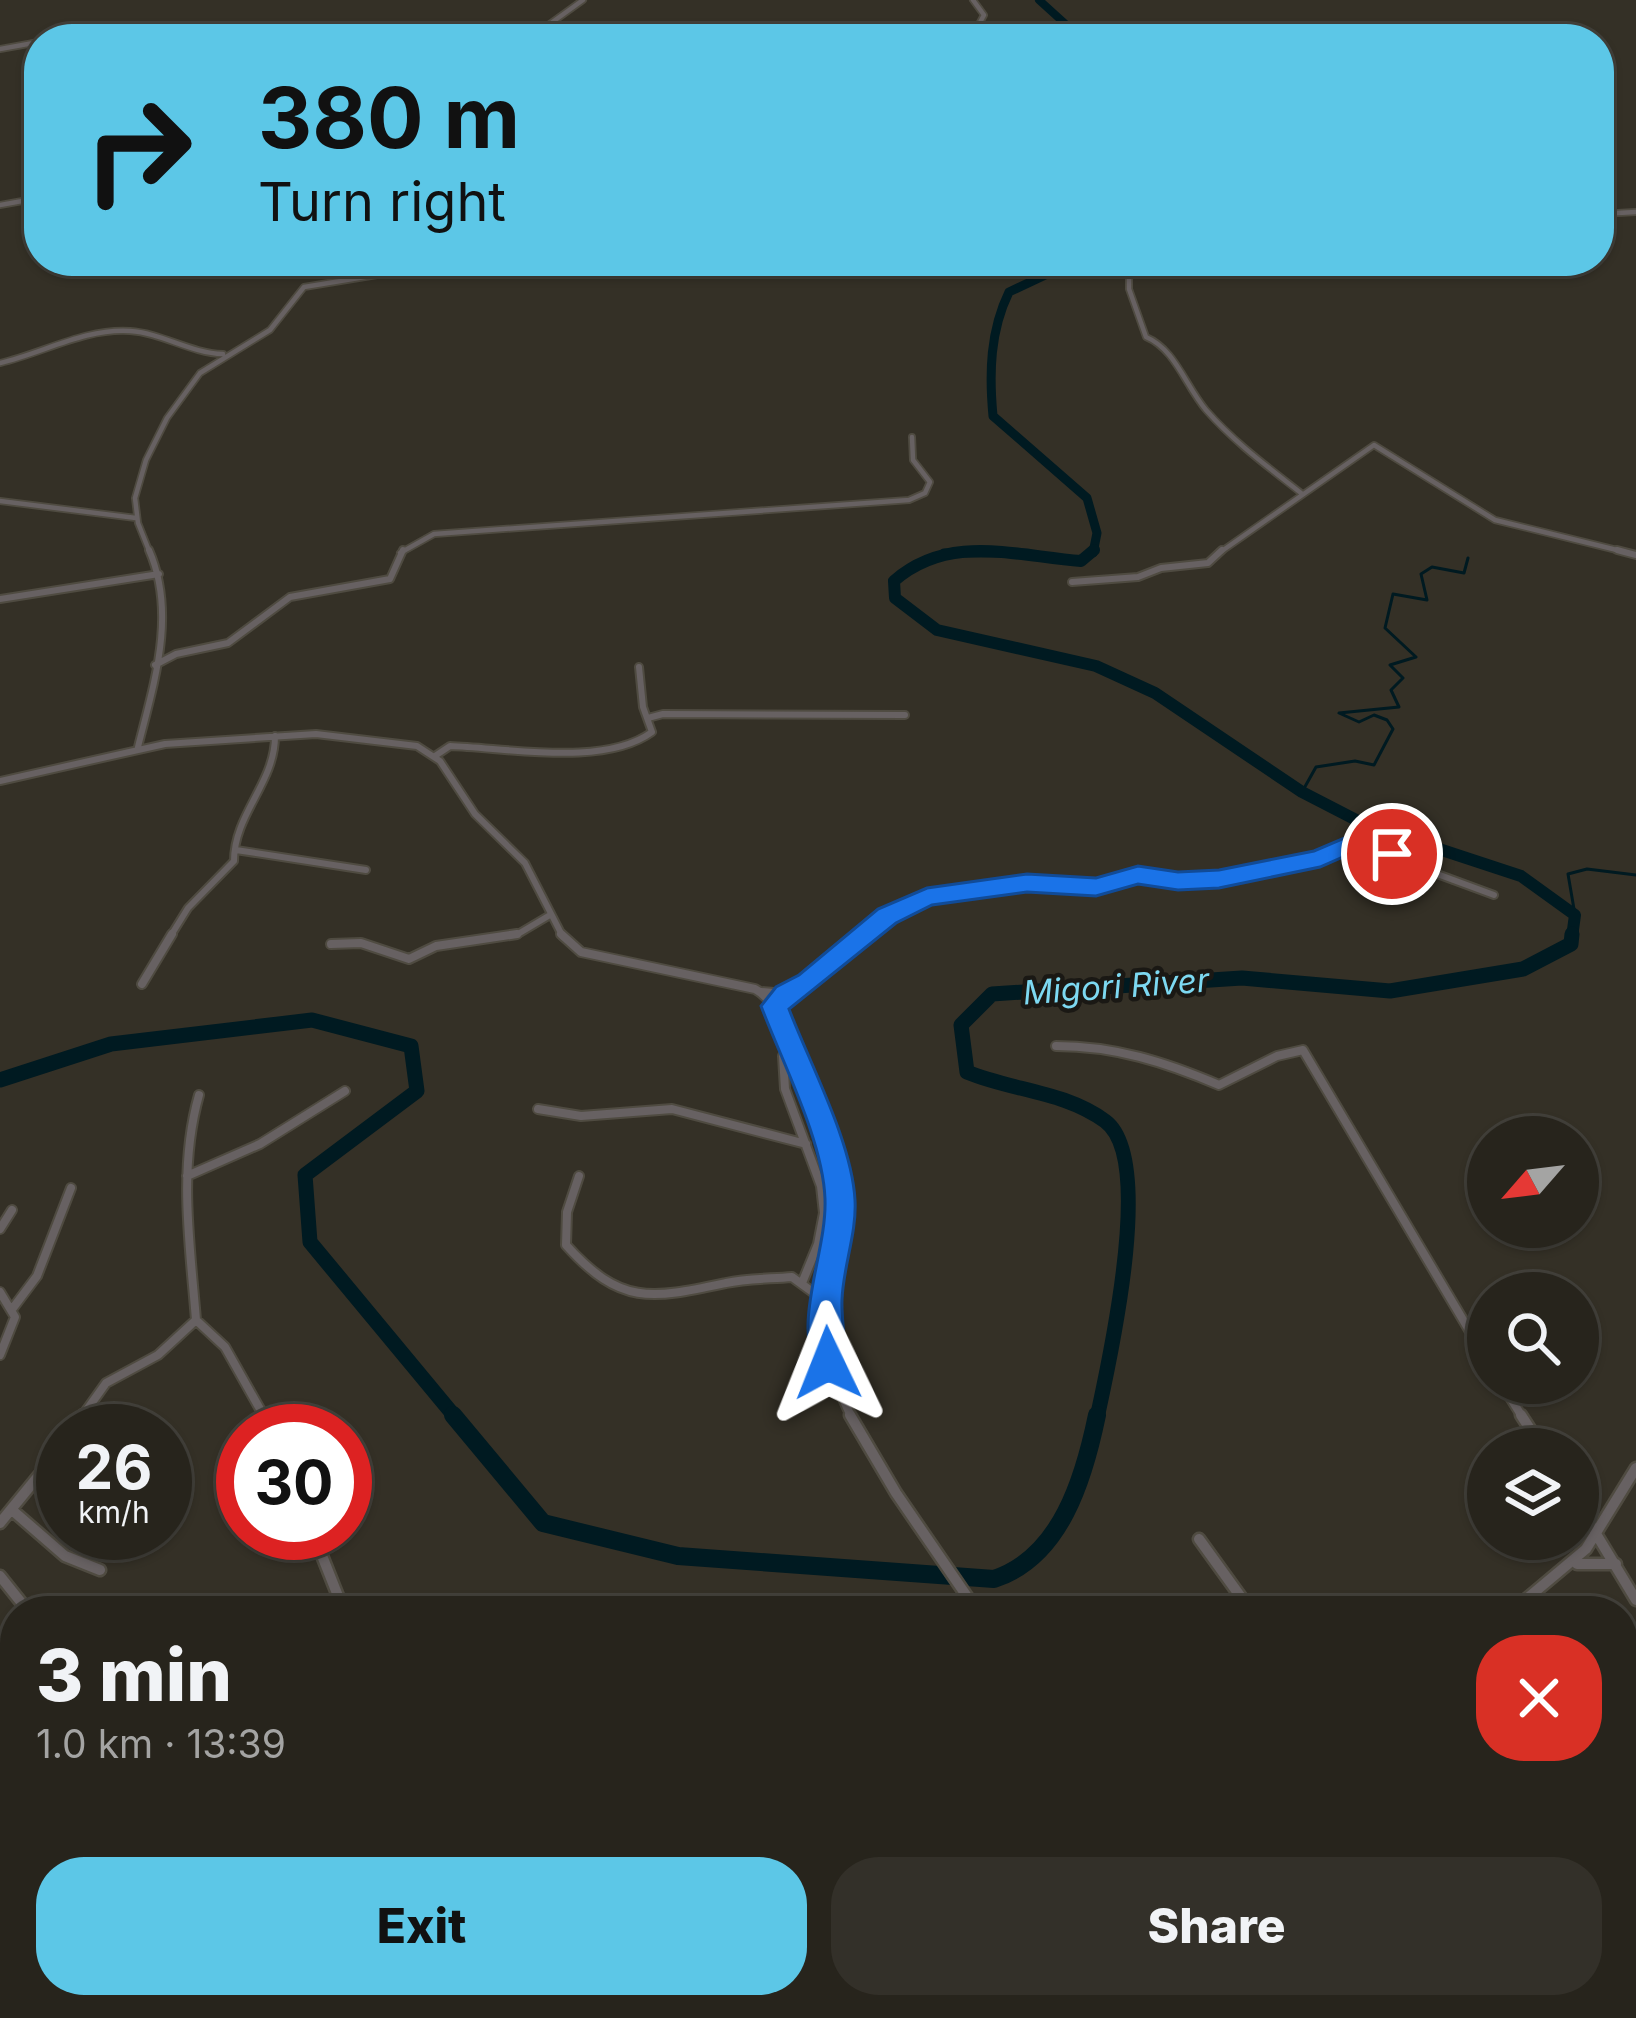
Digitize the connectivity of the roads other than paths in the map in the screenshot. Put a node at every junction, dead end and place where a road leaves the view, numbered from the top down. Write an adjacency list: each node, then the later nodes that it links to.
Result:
1 (583, 0): 2 (street)
2 (550, 24)
3 (367, 276): 5 (street)
4 (1129, 276): 10 (street)
5 (226, 353): 6 (street); 7 (street)
6 (207, 354): 7 (street); 8 (street)
7 (217, 360): 12 (street)
8 (1, 363)
9 (912, 437): 17 (street)
10 (1300, 493): 13 (street); 15 (street)
11 (0, 501): 12 (street)
12 (137, 518): 14 (street)
13 (1636, 554)
14 (159, 574): 16 (street); 17 (street)
15 (1072, 581)
16 (0, 599)
17 (154, 665): 23 (street)
18 (639, 667): 20 (street)
19 (905, 716): 20 (street)
20 (648, 718): 24 (street)
21 (275, 736): 22 (street); 23 (street); 27 (street)
22 (417, 746): 24 (street); 25 (street)
23 (138, 747): 26 (street)
24 (446, 747): 25 (street)
25 (435, 756): 30 (street)
26 (0, 781)
27 (236, 850): 28 (street); 32 (street)
28 (366, 870)
29 (1494, 895): 34 (street)
30 (550, 915): 31 (street); 33 (street)
31 (331, 944)
32 (142, 984)
33 (761, 992): 34 (street); 35 (street)
34 (786, 994): 35 (street)
35 (774, 1006): 36 (street)
36 (792, 1045): 41 (street); 49 (street)
37 (1056, 1046): 52 (street)
38 (345, 1091): 42 (street)
39 (199, 1095): 42 (street)
40 (538, 1109): 41 (street)
41 (806, 1144): 47 (street)
42 (187, 1176): 51 (street)
43 (579, 1176): 47 (street)
44 (71, 1188): 50 (street)
45 (13, 1210): 46 (street)
46 (0, 1229)
47 (802, 1283): 49 (street)
48 (0, 1292): 50 (street)
49 (826, 1302): 68 (street)
50 (13, 1308): 53 (street)
51 (196, 1320): 54 (street); 55 (street)
52 (1467, 1327)
53 (0, 1355)
54 (91, 1404)
55 (257, 1404)
56 (1636, 1468): 60 (street)
57 (36, 1480): 58 (street)
58 (12, 1510): 59 (street); 66 (street)
59 (0, 1523)
60 (1599, 1537): 65 (street)
61 (1199, 1539): 69 (street)
62 (324, 1560): 67 (street)
63 (1579, 1560): 64 (street)
64 (1576, 1564): 65 (street); 70 (street)
65 (1617, 1564): 71 (street)
66 (100, 1570)
67 (338, 1596)
68 (966, 1596)
69 (1240, 1596)
70 (1532, 1596)
71 (1634, 1596)

